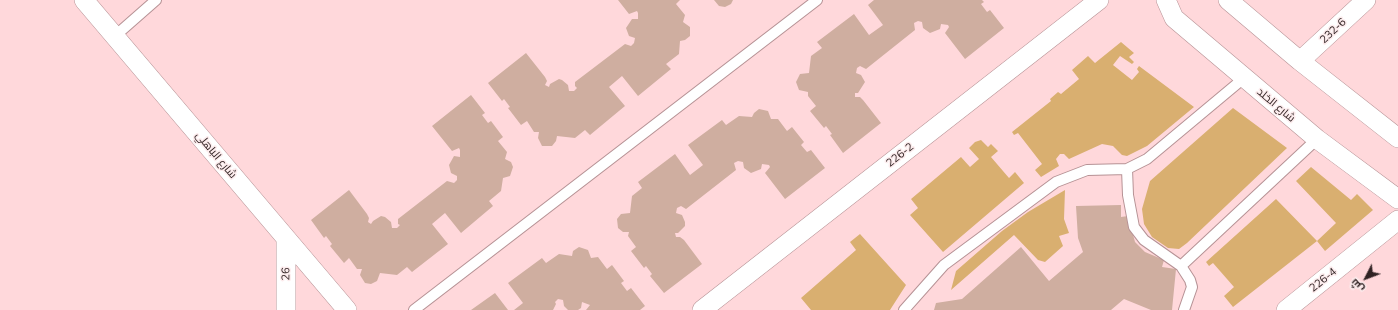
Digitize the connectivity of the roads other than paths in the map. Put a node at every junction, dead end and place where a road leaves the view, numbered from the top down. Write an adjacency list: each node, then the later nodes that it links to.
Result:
1 (84, 0): 8 (street, شارع الباهلي)
2 (156, 0): 8 (lane)
3 (817, 0): 20 (lane)
4 (1099, 0): 21 (street, 226-2)
5 (1166, 0): 10 (street, شارع الخلد)
6 (1228, 0): 9 (street)
7 (1366, 0): 9 (street, 232-6)
8 (115, 36): 16 (street, شارع الباهلي)
9 (1300, 61): 11 (street)
10 (1244, 78): 12 (street, شارع الخلد); 13 (lane)
11 (1398, 138)
12 (1317, 139): 14 (street, شارع الخلد); 17 (lane)
13 (1127, 169): 17 (lane); 22 (lane)
14 (1398, 199)
15 (1398, 220): 24 (street, 226-4)
16 (286, 239): 18 (street, 26); 19 (street, شارع الباهلي)
17 (1182, 266): 23 (lane)
18 (286, 310)
19 (348, 310)
20 (414, 310)
21 (702, 310)
22 (904, 310)
23 (1184, 310)
24 (1286, 310)

